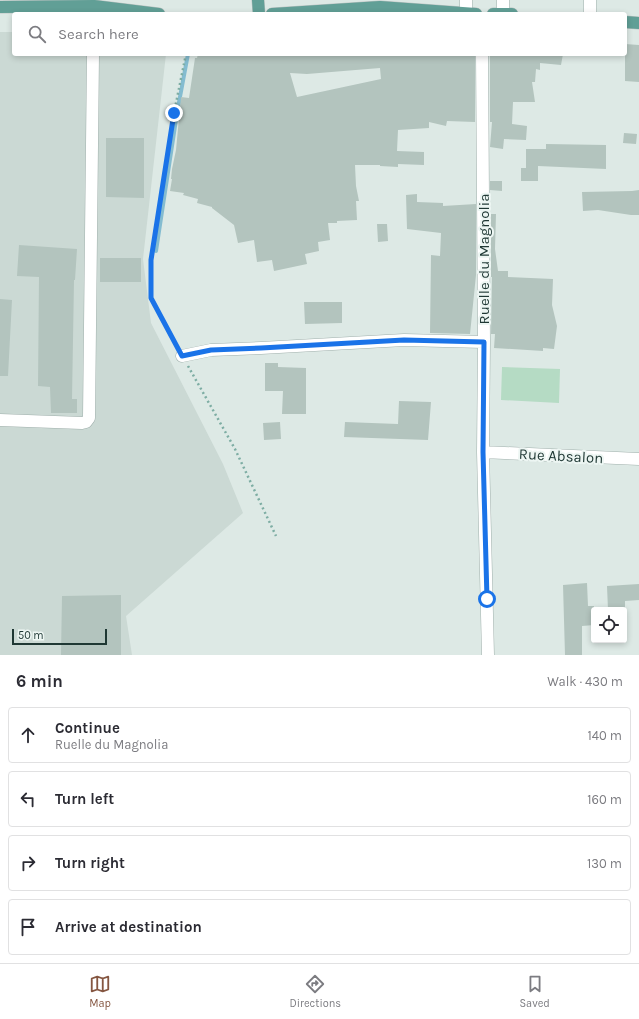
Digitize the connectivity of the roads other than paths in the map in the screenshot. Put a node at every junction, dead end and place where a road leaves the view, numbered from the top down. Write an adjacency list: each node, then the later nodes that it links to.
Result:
1 (258, 0): 9 (main road)
2 (466, 0): 12 (street)
3 (503, 0): 13 (street)
4 (590, 0): 14 (street)
5 (379, 4): 10 (main road); 11 (main road)
6 (0, 7): 7 (main road)
7 (88, 7): 8 (main road)
8 (139, 12)
9 (259, 12)
10 (293, 12)
11 (461, 12)
12 (471, 12)
13 (503, 12)
14 (590, 12)
15 (627, 22): 16 (main road)
16 (639, 23)
17 (93, 56): 21 (street)
18 (482, 56): 19 (street, Ruelle du Magnolia)
19 (484, 342): 20 (street); 22 (street, Ruelle du Magnolia)
20 (182, 356)
21 (0, 420)
22 (483, 452): 23 (street, Rue Absalon); 24 (street, Ruelle du Magnolia)
23 (639, 459)
24 (488, 655)

